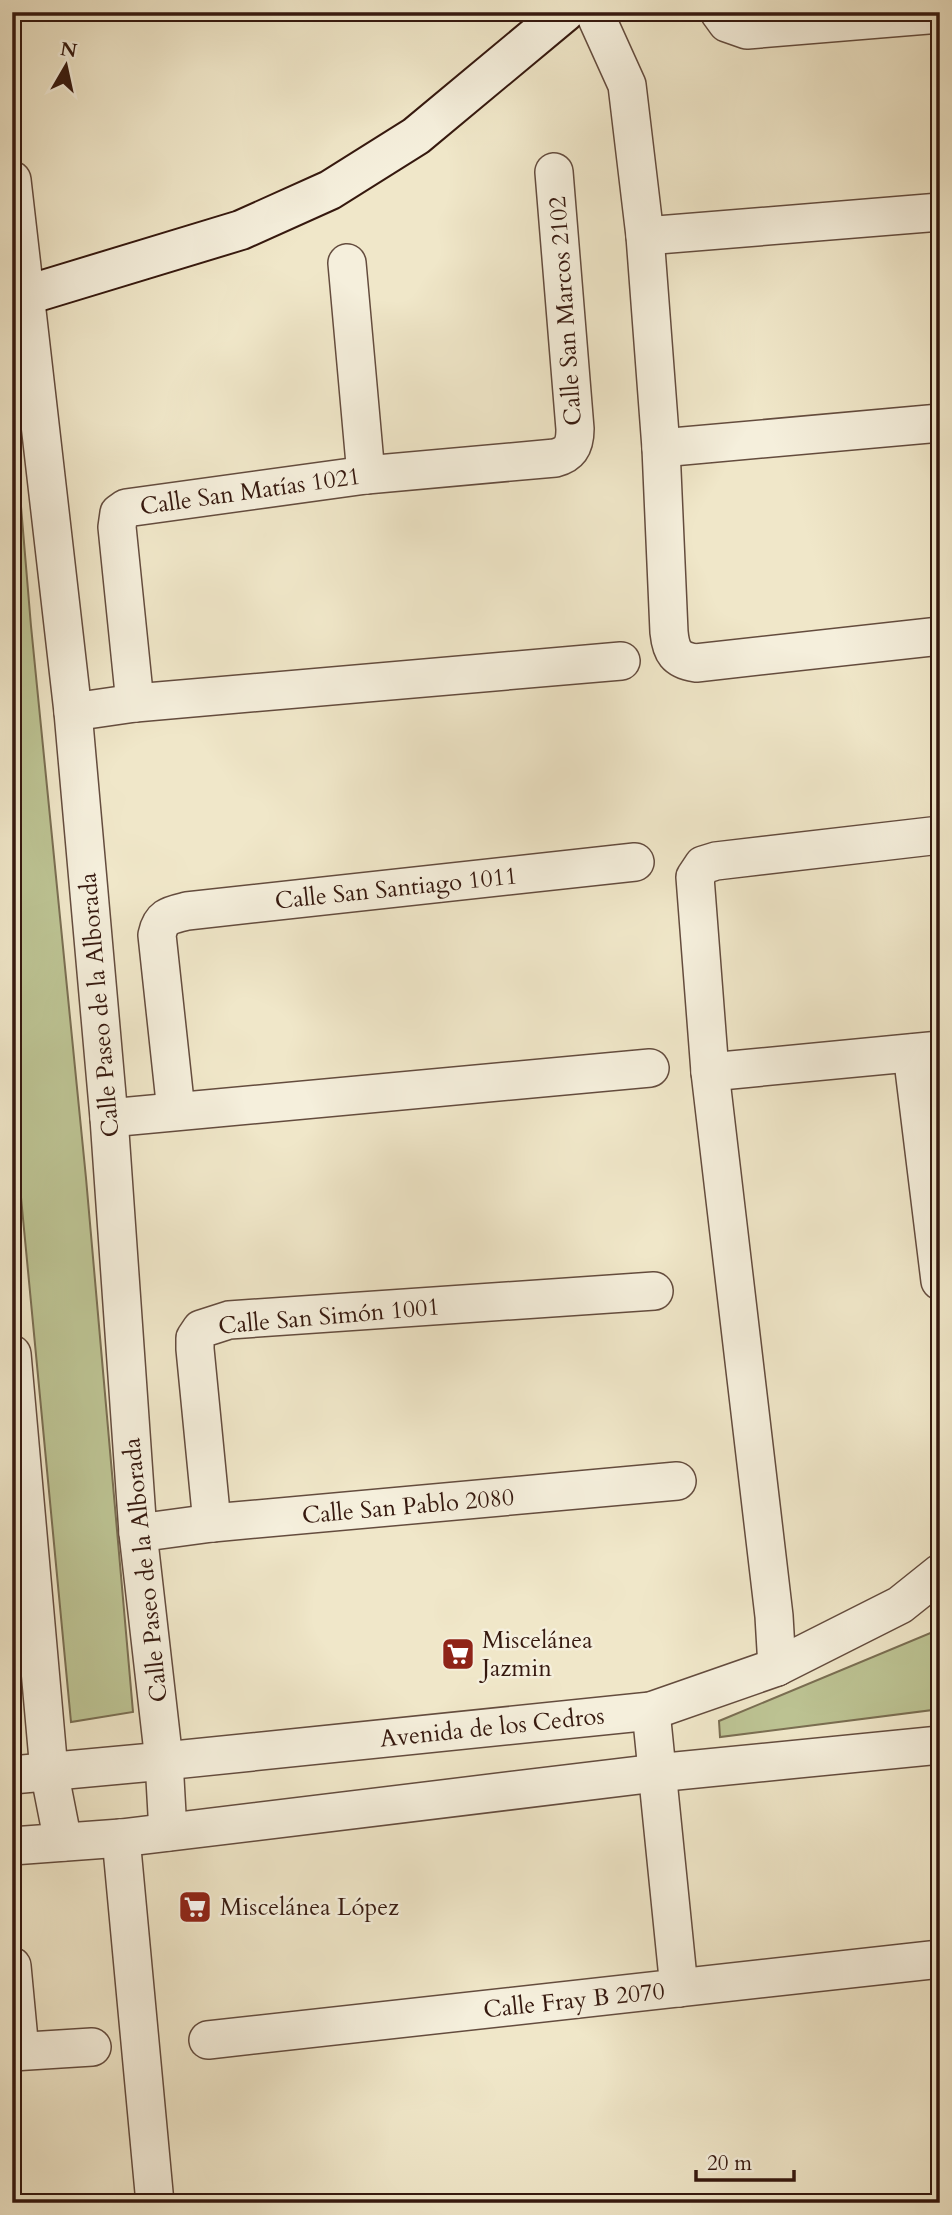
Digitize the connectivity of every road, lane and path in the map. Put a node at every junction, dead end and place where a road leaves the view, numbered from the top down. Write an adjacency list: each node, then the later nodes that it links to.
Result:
1 (565, 12): 10 (main road)
2 (594, 12): 8 (street)
3 (940, 14): 4 (street)
4 (723, 18)
5 (554, 172): 13 (street, Calle San Marcos 2102)
6 (12, 180): 10 (street, Calle Paseo de la Alborada)
7 (940, 212): 8 (street)
8 (645, 236): 12 (street)
9 (347, 263): 14 (street)
10 (19, 296): 18 (street, Calle Paseo de la Alborada)
11 (940, 423): 12 (street)
12 (661, 448): 15 (street)
13 (571, 450): 14 (street, Calle San Matías 1021)
14 (366, 475): 17 (street, Calle San Matías 1021)
15 (940, 636)
16 (621, 661): 17 (street)
17 (135, 703): 18 (street)
18 (73, 712): 25 (street, Calle Paseo de la Alborada)
19 (940, 835): 23 (street)
20 (635, 862): 24 (street, Calle San Santiago 1011)
21 (926, 1052): 23 (street); 26 (street)
22 (650, 1068): 24 (street)
23 (710, 1072): 34 (street)
24 (176, 1111): 25 (street)
25 (109, 1118): 31 (street, Calle Paseo de la Alborada)
26 (940, 1280)
27 (654, 1291): 30 (street, Calle San Simón 1001)
28 (12, 1354): 32 (street)
29 (677, 1481): 30 (street, Calle San Pablo 2080)
30 (212, 1523): 31 (street, Calle San Pablo 2080)
31 (138, 1533): 37 (street, Calle Paseo de la Alborada)
32 (21, 1559): 38 (street)
33 (940, 1573): 34 (street, Avenida de los Cedros)
34 (777, 1667): 35 (street, Avenida de los Cedros)
35 (651, 1711): 37 (street, Avenida de los Cedros); 39 (street)
36 (940, 1745): 39 (street)
37 (164, 1761): 38 (street, Avenida de los Cedros); 41 (street, Calle Paseo de la Alborada)
38 (49, 1771): 40 (street, Avenida de los Cedros); 43 (street)
39 (656, 1773): 41 (street); 47 (street)
40 (12, 1775)
41 (168, 1832): 42 (street)
42 (121, 1838): 43 (street); 51 (street)
43 (63, 1842): 44 (street)
44 (12, 1846)
45 (940, 1959): 47 (street, Calle Fray B 2070)
46 (12, 1966): 50 (street)
47 (679, 1988): 48 (street, Calle Fray B 2070)
48 (208, 2040)
49 (92, 2047): 50 (street)
50 (16, 2052)
51 (155, 2203)

